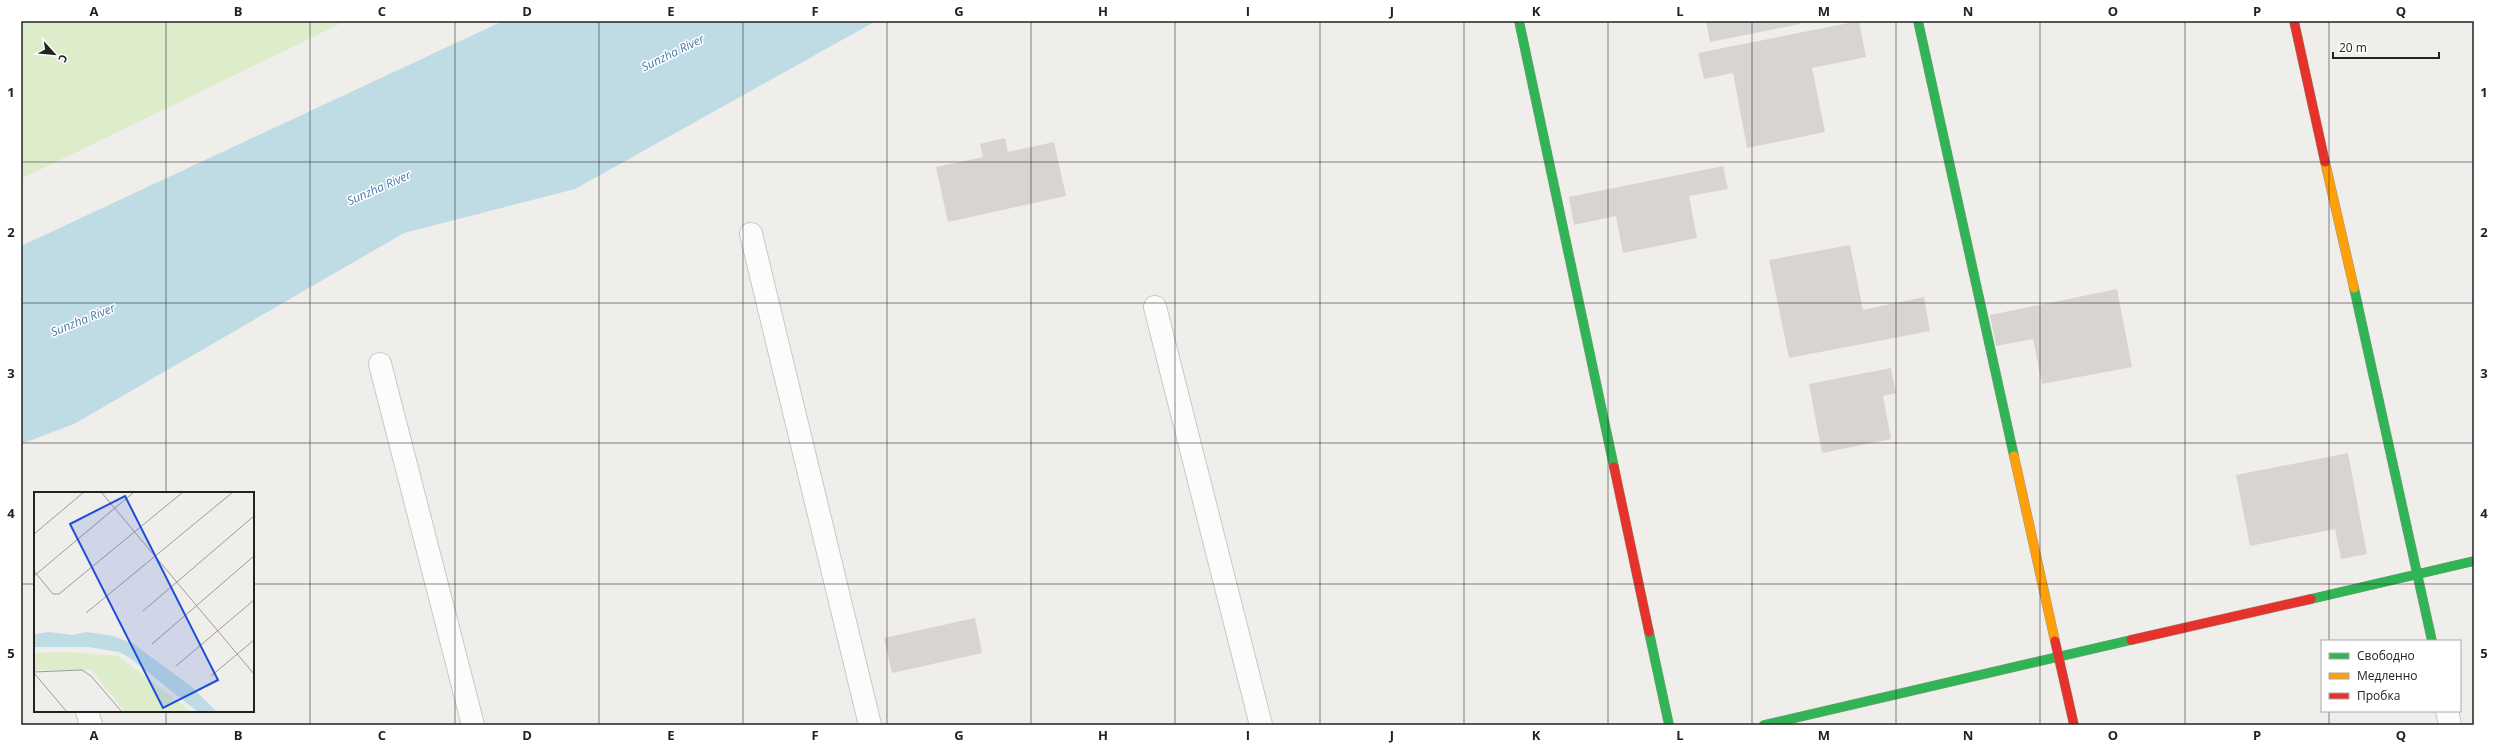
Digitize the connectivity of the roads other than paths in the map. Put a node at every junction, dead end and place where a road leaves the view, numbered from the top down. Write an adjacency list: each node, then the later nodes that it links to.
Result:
1 (1520, 21): 17 (street)
2 (1918, 21): 10 (street)
3 (2294, 21): 8 (street)
4 (751, 234): 15 (street)
5 (1155, 307): 16 (street)
6 (380, 364): 14 (street)
7 (2474, 561): 8 (street)
8 (2417, 574): 9 (street); 10 (street)
9 (2432, 640)
10 (2059, 657): 18 (street); 19 (street)
11 (87, 712): 13 (street)
12 (2447, 712): 20 (street)
13 (91, 725)
14 (473, 725)
15 (870, 725)
16 (1261, 725)
17 (1669, 725)
18 (1764, 725)
19 (2074, 725)
20 (2450, 725)

